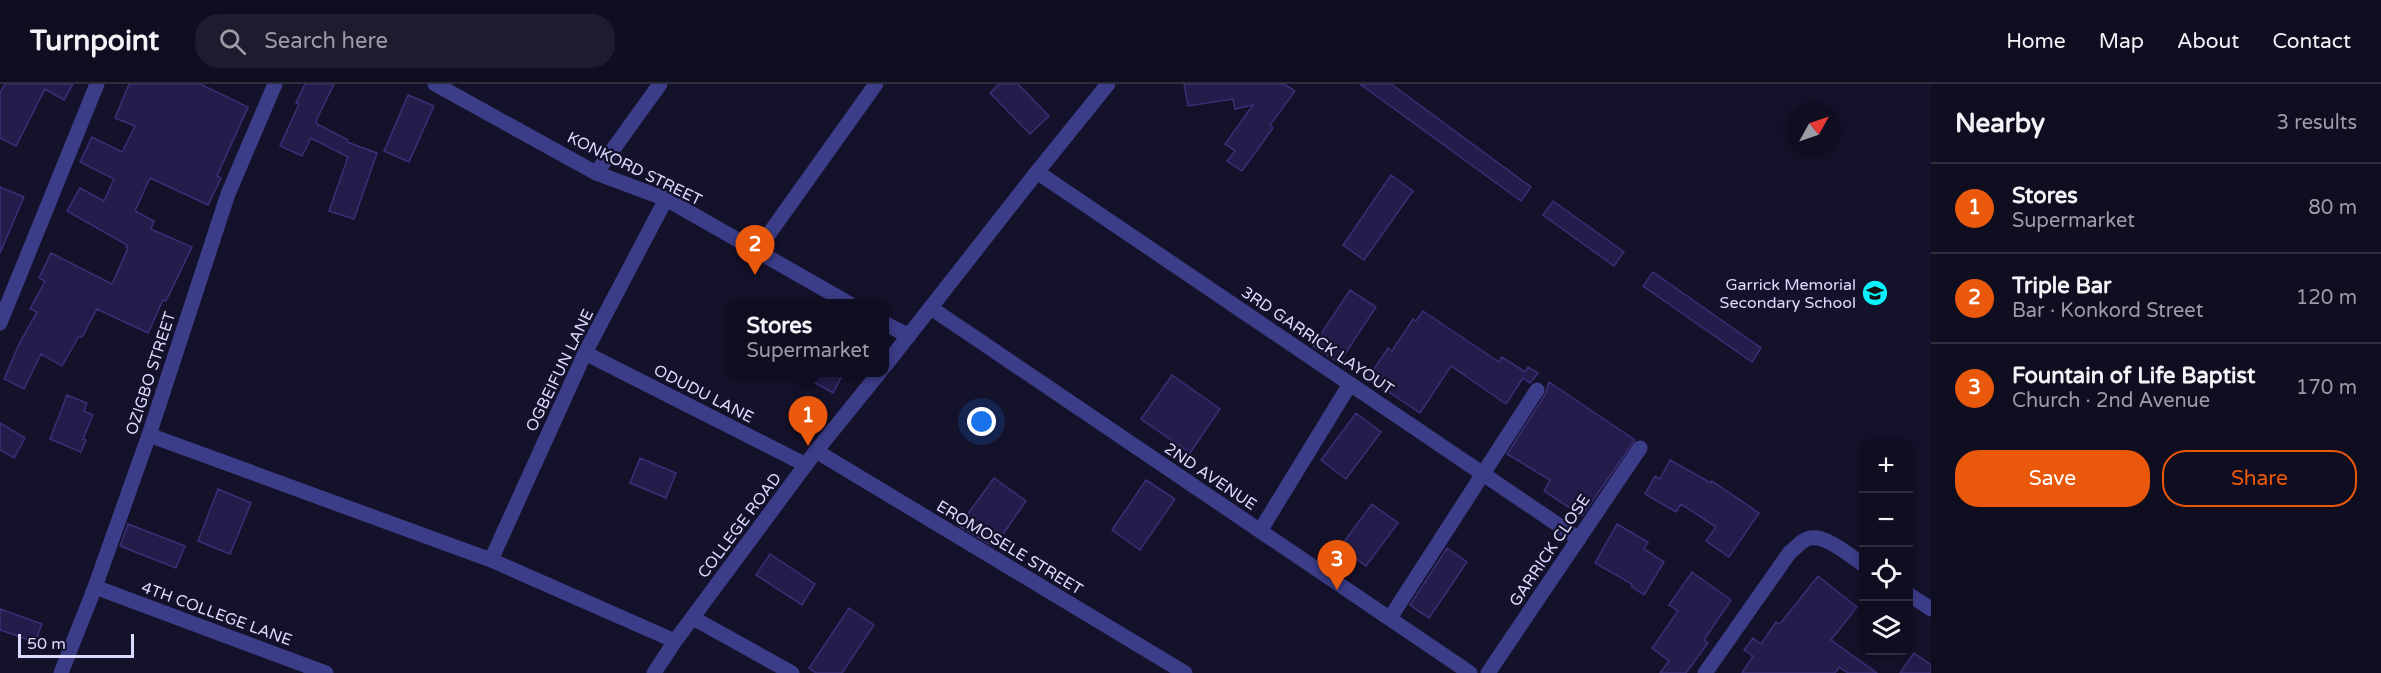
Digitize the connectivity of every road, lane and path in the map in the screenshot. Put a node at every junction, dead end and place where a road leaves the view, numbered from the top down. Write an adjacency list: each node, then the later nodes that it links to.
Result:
1 (97, 84): 14 (street)
2 (275, 84): 22 (street, OZIGBO STREET)
3 (435, 84): 7 (street, KONKORD STREET)
4 (660, 84): 9 (street)
5 (876, 84): 11 (street)
6 (1108, 84): 8 (street)
7 (456, 88): 9 (street, KONKORD STREET)
8 (1037, 172): 13 (street); 20 (street, 3RD GARRICK LAYOUT)
9 (596, 173): 10 (street, KONKORD STREET)
10 (666, 199): 11 (street, KONKORD STREET); 17 (street, OGBEIFUN LANE)
11 (756, 252): 12 (street, KONKORD STREET)
12 (843, 299)
13 (931, 308): 16 (street); 27 (street, 2ND AVENUE)
14 (0, 323)
15 (889, 325): 16 (street)
16 (909, 336): 18 (street)
17 (585, 353): 25 (street, ODUDU LANE); 29 (street, OGBEIFUN LANE)
18 (889, 362)
19 (876, 377): 24 (street, COLLEGE ROAD)
20 (1350, 384): 26 (street, 3RD GARRICK LAYOUT); 27 (street)
21 (1537, 390): 26 (street)
22 (149, 435): 29 (street); 31 (street, OZIGBO STREET)
23 (1640, 448): 28 (street, GARRICK CLOSE)
24 (816, 451): 25 (street, COLLEGE ROAD); 41 (street, EROMOSELE STREET)
25 (806, 465): 34 (street, COLLEGE ROAD)
26 (1483, 474): 28 (street, 3RD GARRICK LAYOUT); 35 (street)
27 (1260, 531): 35 (street, 2ND AVENUE)
28 (1579, 539): 43 (street, GARRICK CLOSE)
29 (491, 560): 36 (street)
30 (1859, 562): 44 (street)
31 (95, 587): 37 (street, OZIGBO STREET); 38 (street, 4TH COLLEGE LANE)
32 (1913, 597): 33 (street)
33 (1931, 609)
34 (693, 618): 36 (street, COLLEGE ROAD); 40 (street)
35 (1390, 618): 42 (street, 2ND AVENUE)
36 (675, 640): 39 (street, COLLEGE ROAD)
37 (61, 673)
38 (326, 673)
39 (654, 673)
40 (792, 673)
41 (1185, 673)
42 (1470, 673)
43 (1488, 673)
44 (1705, 673)

